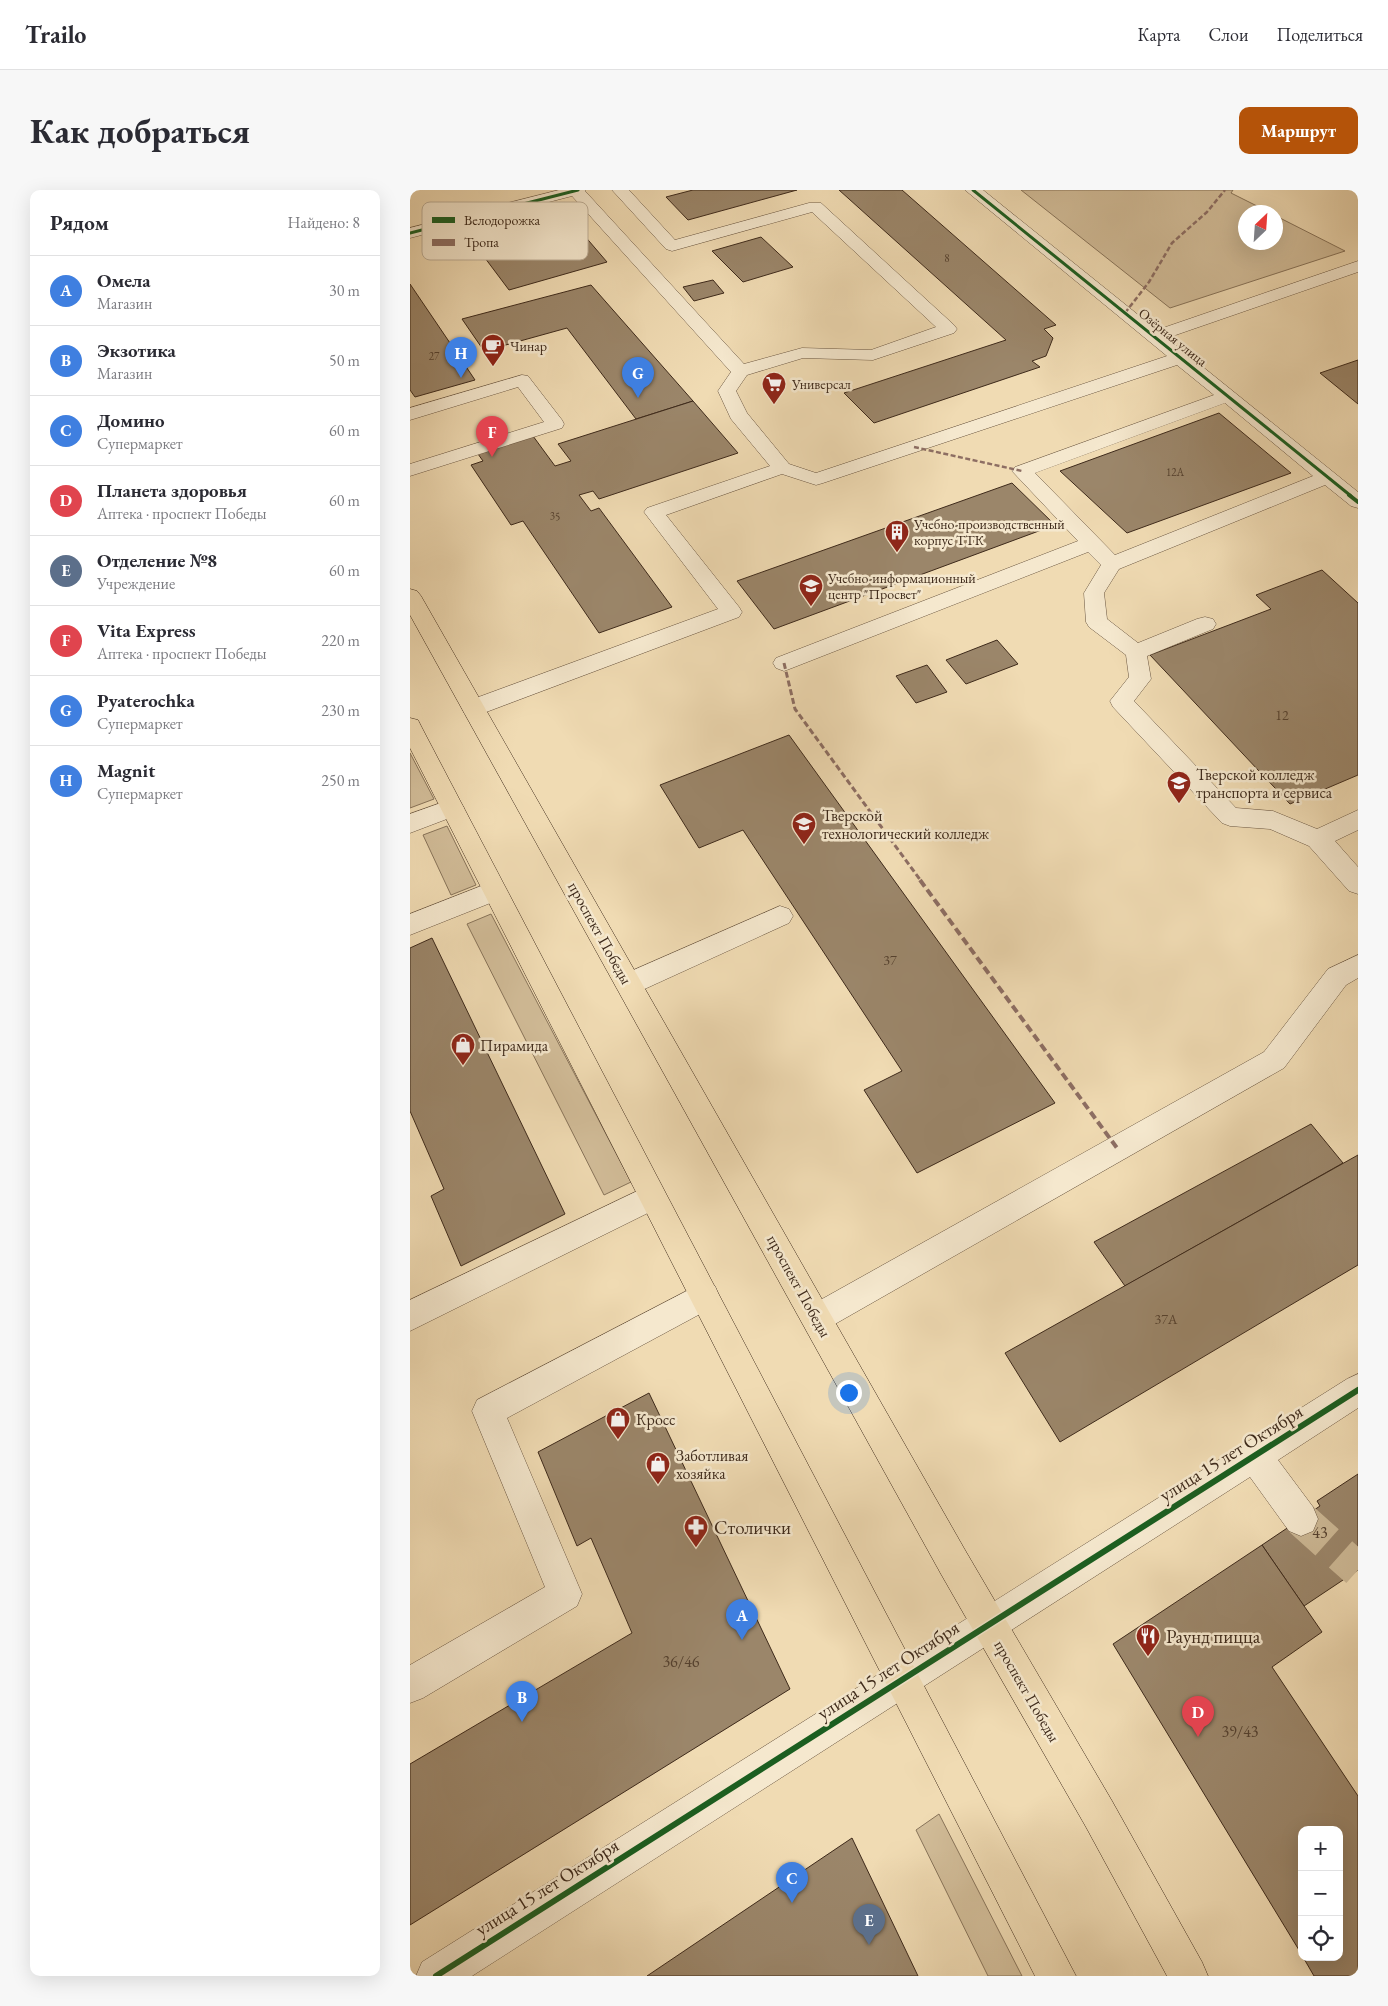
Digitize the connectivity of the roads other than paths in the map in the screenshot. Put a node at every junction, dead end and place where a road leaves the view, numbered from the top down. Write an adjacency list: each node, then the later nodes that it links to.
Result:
1 (577, 190): 4 (street); 6 (street)
2 (620, 190): 10 (street)
3 (973, 190): 8 (street, Озёрная улица)
4 (530, 202)
5 (588, 202): 10 (street)
6 (588, 202)
7 (1358, 266): 8 (street)
8 (1154, 337): 9 (street, Озёрная улица)
9 (1180, 358): 11 (street, Озёрная улица); 13 (street)
10 (740, 370): 13 (street)
11 (1228, 396): 15 (street, Озёрная улица); 17 (street)
12 (410, 414): 14 (street)
13 (782, 468): 23 (street)
14 (410, 470)
15 (1327, 477): 16 (street, Озёрная улица); 18 (street)
16 (1358, 502)
17 (1091, 543): 18 (street); 22 (street)
18 (1112, 564): 21 (street)
19 (410, 596): 23 (main road, проспект Победы)
20 (1205, 624): 21 (street)
21 (1136, 652): 28 (street)
22 (784, 663)
23 (473, 708): 34 (main road, проспект Победы)
24 (410, 726): 25 (main road)
25 (452, 808): 27 (street); 30 (main road)
26 (1358, 819): 28 (street)
27 (410, 824)
28 (1318, 839): 29 (street)
29 (1358, 884)
30 (494, 891): 32 (street); 35 (main road)
31 (780, 916): 34 (street)
32 (410, 925)
33 (1358, 966): 38 (street)
34 (629, 984): 38 (main road, проспект Победы)
35 (652, 1197): 36 (main road); 37 (street)
36 (704, 1296): 43 (main road); 44 (street)
37 (410, 1316)
38 (817, 1318): 42 (main road, проспект Победы)
39 (1358, 1390): 40 (street, улица 15 лет Октября)
40 (1255, 1456): 41 (street); 42 (street, улица 15 лет Октября)
41 (1301, 1519)
42 (988, 1624): 43 (street, улица 15 лет Октября); 47 (main road, проспект Победы)
43 (902, 1680): 45 (street, улица 15 лет Октября); 46 (main road)
44 (410, 1685)
45 (436, 1976)
46 (1056, 1976)
47 (1188, 1976)

